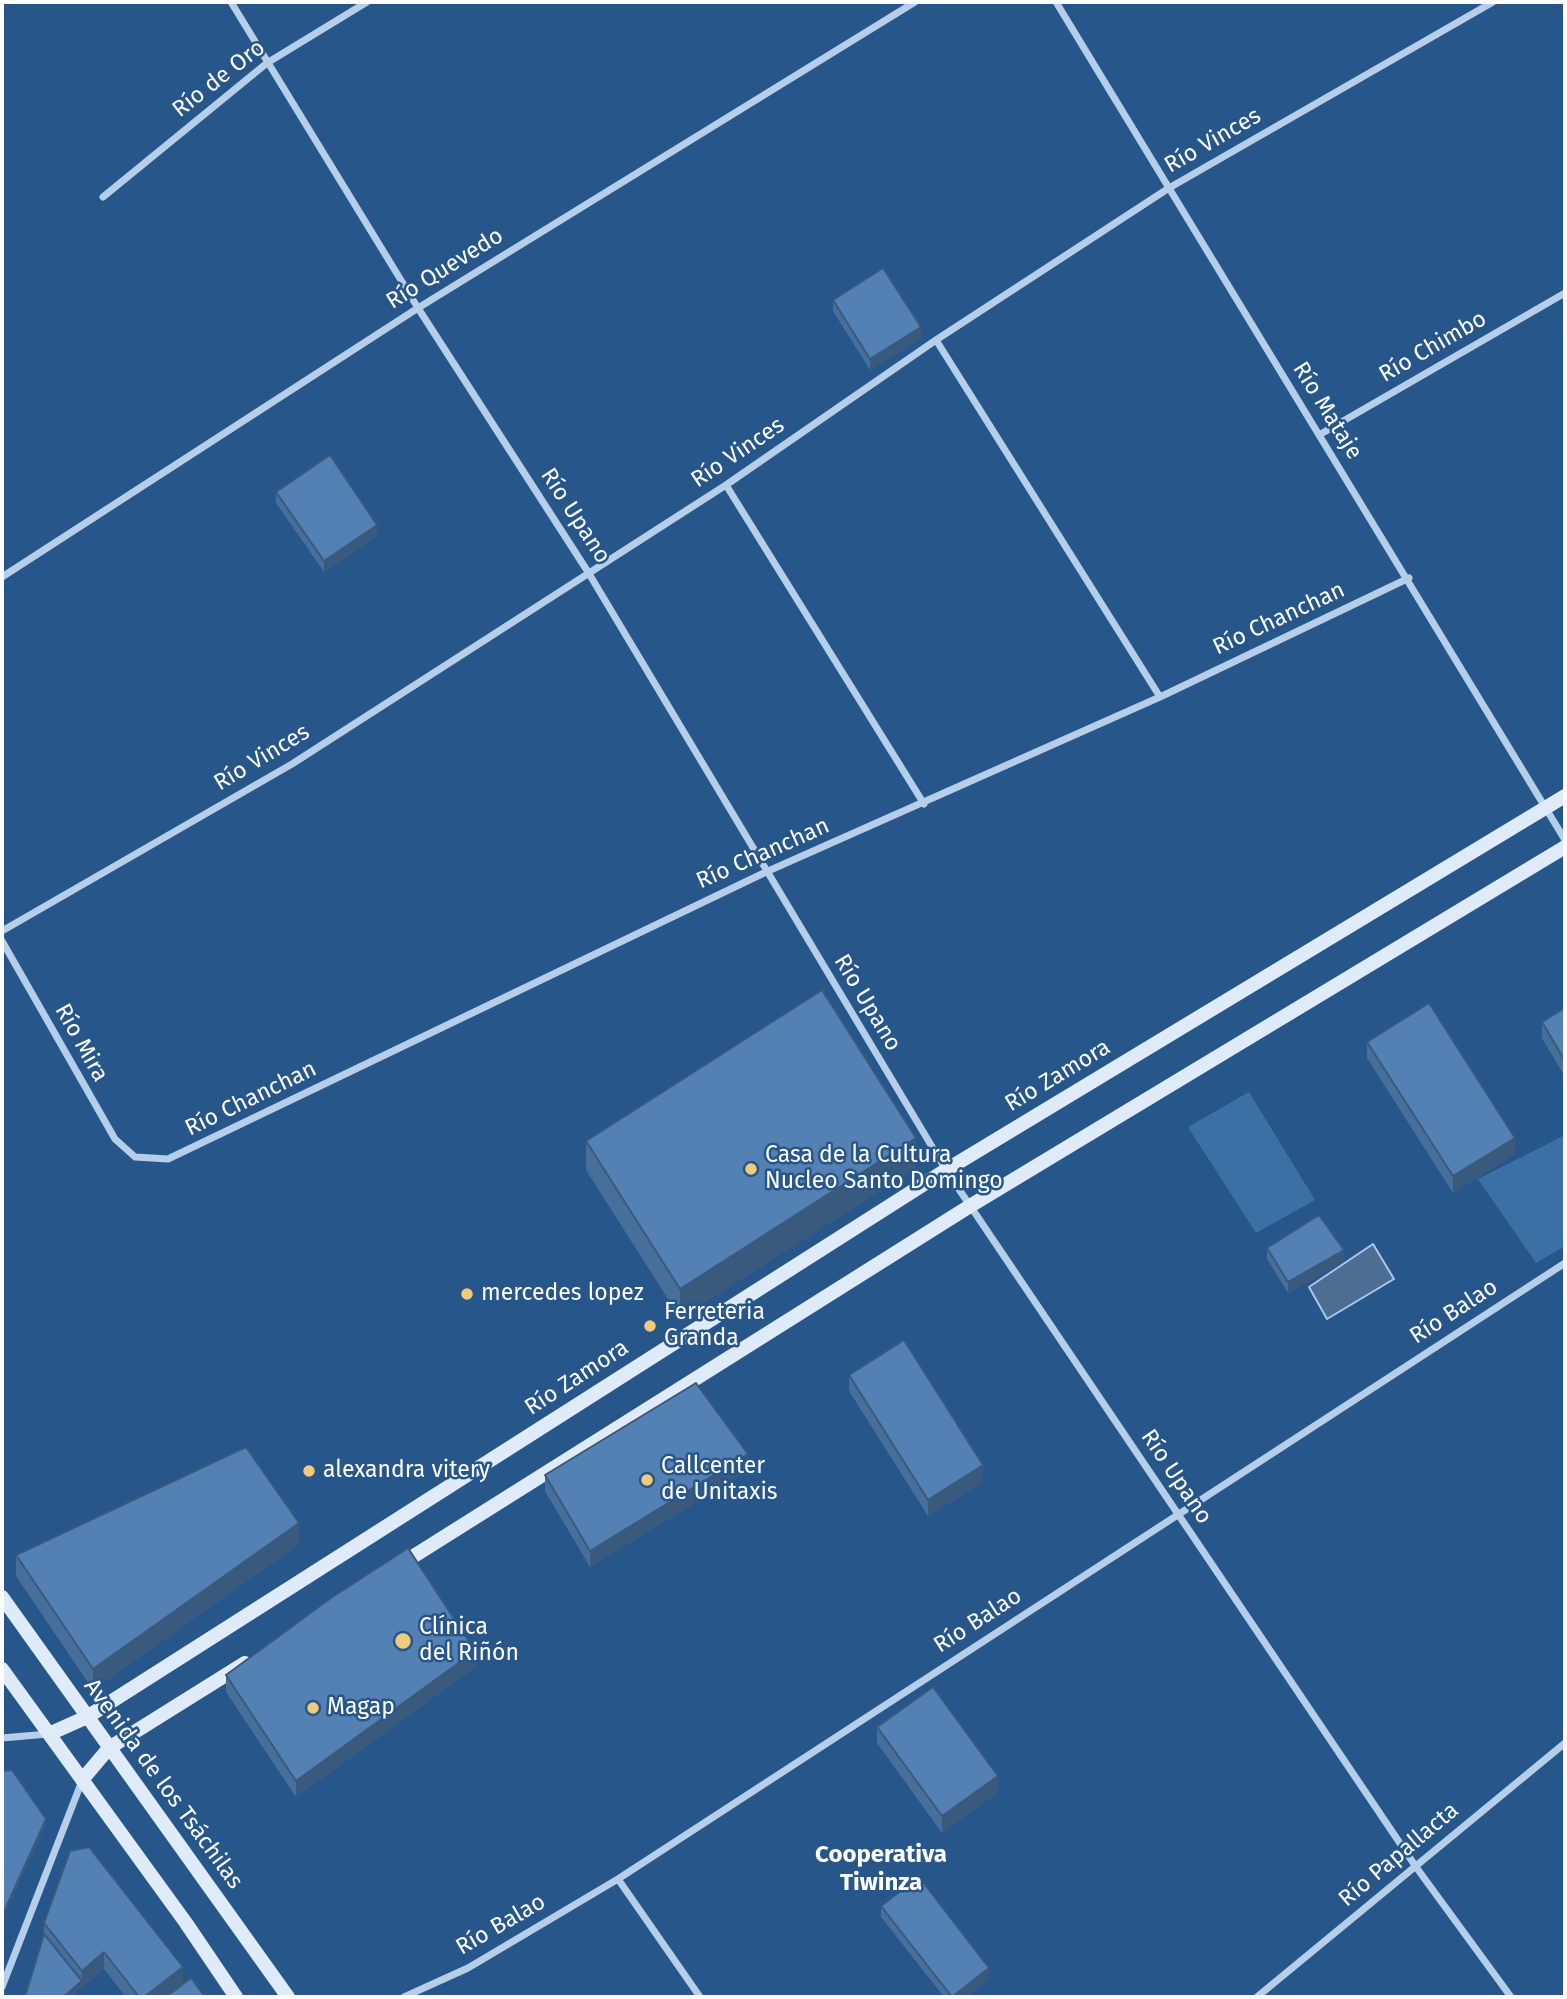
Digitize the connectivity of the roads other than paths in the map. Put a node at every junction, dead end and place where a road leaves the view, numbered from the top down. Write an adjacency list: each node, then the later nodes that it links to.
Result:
1 (231, 2): 6 (street, Río Upano)
2 (367, 2): 6 (street, Río de Oro)
3 (915, 2): 10 (street, Río Quevedo)
4 (1056, 2): 7 (street, Río Mataje)
5 (1493, 2): 7 (street, Río Vinces)
6 (267, 63): 8 (street, Río de Oro); 10 (street, Río Upano)
7 (1169, 188): 11 (street, Río Vinces); 12 (street, Río Mataje)
8 (103, 197)
9 (1565, 293): 12 (street, Río Chimbo)
10 (418, 308): 14 (street, Río Upano); 15 (street, Río Quevedo)
11 (936, 340): 13 (street, Río Vinces); 17 (street)
12 (1319, 435): 16 (street, Río Mataje)
13 (726, 485): 14 (street, Río Vinces); 19 (street)
14 (588, 572): 23 (street, Río Upano); 24 (street, Río Vinces)
15 (2, 577)
16 (1409, 578): 17 (street, Río Chanchan); 20 (street, Río Mataje)
17 (1160, 697): 19 (street, Río Chanchan)
18 (1565, 796): 20 (street, Río Zamora)
19 (924, 804): 23 (street, Río Chanchan)
20 (1545, 808): 21 (street, Río Mataje); 27 (street, Río Zamora)
21 (1565, 840)
22 (1565, 847): 28 (street)
23 (766, 872): 26 (street, Río Chanchan); 27 (street, Río Upano)
24 (2, 931)
25 (2, 941): 26 (street, Río Mira)
26 (135, 1157)
27 (946, 1170): 28 (street, Río Upano); 35 (street, Río Zamora)
28 (970, 1206): 30 (street, Río Upano); 31 (street)
29 (1565, 1263): 30 (street, Río Balao)
30 (1178, 1514): 41 (street, Río Upano); 42 (street, Río Balao)
31 (380, 1577)
32 (2, 1597): 35 (street, Avenida de los Tsáchilas)
33 (262, 1652): 39 (street)
34 (2, 1669): 36 (street)
35 (87, 1717): 36 (street, Río Zamora); 39 (street, Avenida de los Tsáchilas)
36 (49, 1734): 37 (street, Río Zamora); 40 (street)
37 (2, 1738)
38 (1565, 1743): 41 (street, Río Papallacta)
39 (109, 1748): 40 (street); 45 (street, Avenida de los Tsáchilas)
40 (82, 1780): 43 (street); 44 (street)
41 (1416, 1867): 48 (street, Río Papallacta); 49 (street, Río Upano)
42 (618, 1879): 46 (street, Río Balao); 47 (street)
43 (2, 1987)
44 (236, 1997)
45 (288, 1997)
46 (404, 1997)
47 (700, 1997)
48 (1257, 1997)
49 (1511, 1997)

